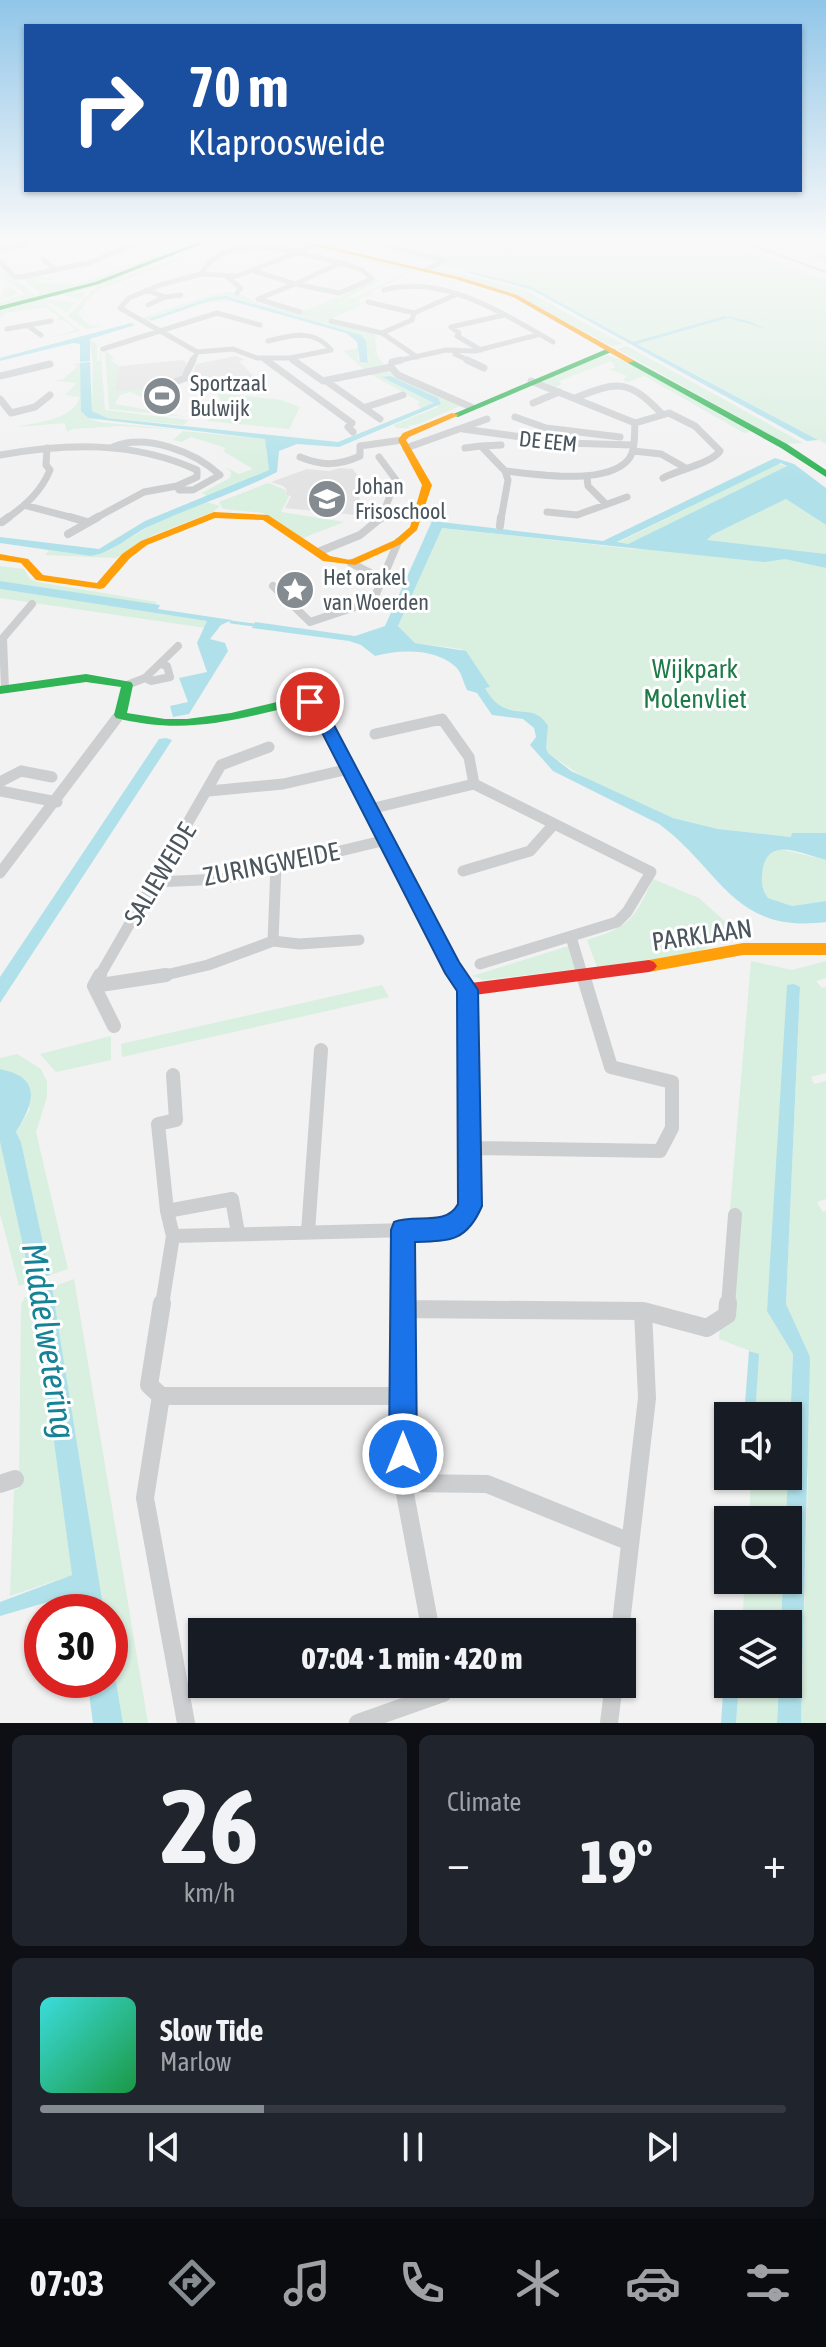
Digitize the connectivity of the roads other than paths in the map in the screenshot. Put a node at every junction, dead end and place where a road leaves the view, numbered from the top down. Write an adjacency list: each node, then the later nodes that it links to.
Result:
1 (136, 318): 13 (street)
2 (200, 318): 13 (street)
3 (236, 318): 10 (street)
4 (412, 318): 14 (street)
5 (489, 318): 22 (street)
6 (510, 318): 16 (street)
7 (555, 318): 23 (street)
8 (51, 321): 11 (street)
9 (331, 321): 14 (street)
10 (260, 325)
11 (30, 327): 12 (street); 15 (street); 17 (street)
12 (7, 329)
13 (158, 332): 20 (street); 24 (street)
14 (382, 333): 25 (street)
15 (41, 335)
16 (537, 335): 19 (street); 22 (street)
17 (0, 336)
18 (268, 341): 27 (street)
19 (553, 342)
20 (103, 349)
21 (456, 350): 22 (street); 25 (street); 30 (street)
22 (481, 350)
23 (612, 350): 34 (street); 66 (street)
24 (197, 352): 26 (street); 32 (street)
25 (417, 357): 29 (street)
26 (263, 358): 27 (street); 51 (street)
27 (290, 358): 33 (street)
28 (47, 366): 31 (street)
29 (391, 367): 33 (street); 44 (street)
30 (484, 368)
31 (0, 376)
32 (188, 377): 35 (street); 36 (street)
33 (326, 381): 43 (street)
34 (531, 381): 37 (street); 44 (street)
35 (167, 385)
36 (198, 387)
37 (559, 392): 40 (street); 42 (street)
38 (50, 395): 41 (street)
39 (403, 395): 43 (street)
40 (575, 398): 45 (street); 49 (street)
41 (0, 399)
42 (533, 403)
43 (366, 407): 47 (street)
44 (471, 407): 52 (street)
45 (661, 413): 49 (street); 63 (street)
46 (515, 417): 54 (street)
47 (380, 419)
48 (487, 419): 50 (street, DE EEM)
49 (635, 423): 54 (street)
50 (463, 429): 52 (street, DE EEM); 54 (street, DE EEM)
51 (353, 432)
52 (404, 444): 60 (street, DE EEM); 79 (street)
53 (501, 445): 55 (street, DE EEM)
54 (633, 445): 63 (street); 67 (street)
55 (481, 446): 58 (street, DE EEM); 65 (street)
56 (113, 447): 57 (street); 62 (street); 64 (street)
57 (47, 448): 59 (street); 72 (street)
58 (465, 448)
59 (0, 455)
60 (300, 457)
61 (379, 457): 80 (street)
62 (205, 463): 64 (street); 69 (street)
63 (684, 467): 68 (street)
64 (194, 468): 69 (street)
65 (505, 471): 67 (street); 77 (street)
66 (826, 474)
67 (587, 478): 71 (street)
68 (663, 478)
69 (177, 486): 76 (street)
70 (627, 497): 71 (street)
71 (605, 503): 74 (street)
72 (21, 508): 73 (street); 75 (street); 76 (street)
73 (0, 510)
74 (547, 512)
75 (2, 522)
76 (87, 522): 78 (street)
77 (500, 526)
78 (68, 534)
79 (398, 542): 82 (street); 83 (street)
80 (318, 552): 81 (street); 82 (street)
81 (0, 557)
82 (351, 563): 83 (street)
83 (382, 579): 84 (street)
84 (273, 586)
85 (32, 604): 90 (street)
86 (178, 646): 87 (street)
87 (161, 664): 88 (street); 88 (street)
88 (145, 678): 89 (street)
89 (127, 685): 90 (street); 91 (street)
90 (3, 689)
91 (119, 710): 94 (street); 100 (street)
92 (375, 734): 97 (street)
93 (269, 747): 99 (street, SALIEWEIDE)
94 (349, 769): 99 (street); 101 (street)
95 (52, 777): 96 (street)
96 (0, 782)
97 (474, 784): 101 (street); 102 (street)
98 (0, 791): 100 (street)
99 (209, 791): 107 (street, SALIEWEIDE)
100 (57, 802): 106 (street)
101 (370, 809): 103 (street)
102 (554, 824): 105 (street); 108 (street)
103 (386, 840): 104 (street, ZURINGWEIDE); 115 (street)
104 (276, 866): 107 (street, ZURINGWEIDE); 110 (street)
105 (463, 871)
106 (0, 873)
107 (155, 882): 114 (street, SALIEWEIDE)
108 (571, 937): 112 (street); 113 (street)
109 (359, 940): 110 (street)
110 (273, 941): 114 (street)
111 (826, 949): 113 (street, PARKLAAN)
112 (480, 964)
113 (585, 975): 115 (street, PARKLAAN); 119 (street)
114 (94, 986): 116 (street)
115 (467, 990): 119 (street)
116 (114, 1026)
117 (321, 1050): 123 (street)
118 (173, 1075): 120 (street)
119 (471, 1148): 122 (street)
120 (167, 1211): 124 (street); 125 (street)
121 (735, 1215): 127 (street)
122 (403, 1230): 123 (street); 126 (street)
123 (308, 1232): 124 (street)
124 (238, 1233): 125 (street)
125 (173, 1236): 128 (street)
126 (403, 1309): 127 (street); 129 (street)
127 (643, 1311): 131 (street)
128 (161, 1396): 129 (street); 136 (street)
129 (403, 1396): 130 (street)
130 (403, 1483): 131 (street); 132 (street)
131 (630, 1542): 133 (street)
132 (428, 1618)
133 (622, 1618)
134 (429, 1698): 137 (street)
135 (612, 1698): 138 (street)
136 (186, 1723)
137 (358, 1723)
138 (609, 1723)

